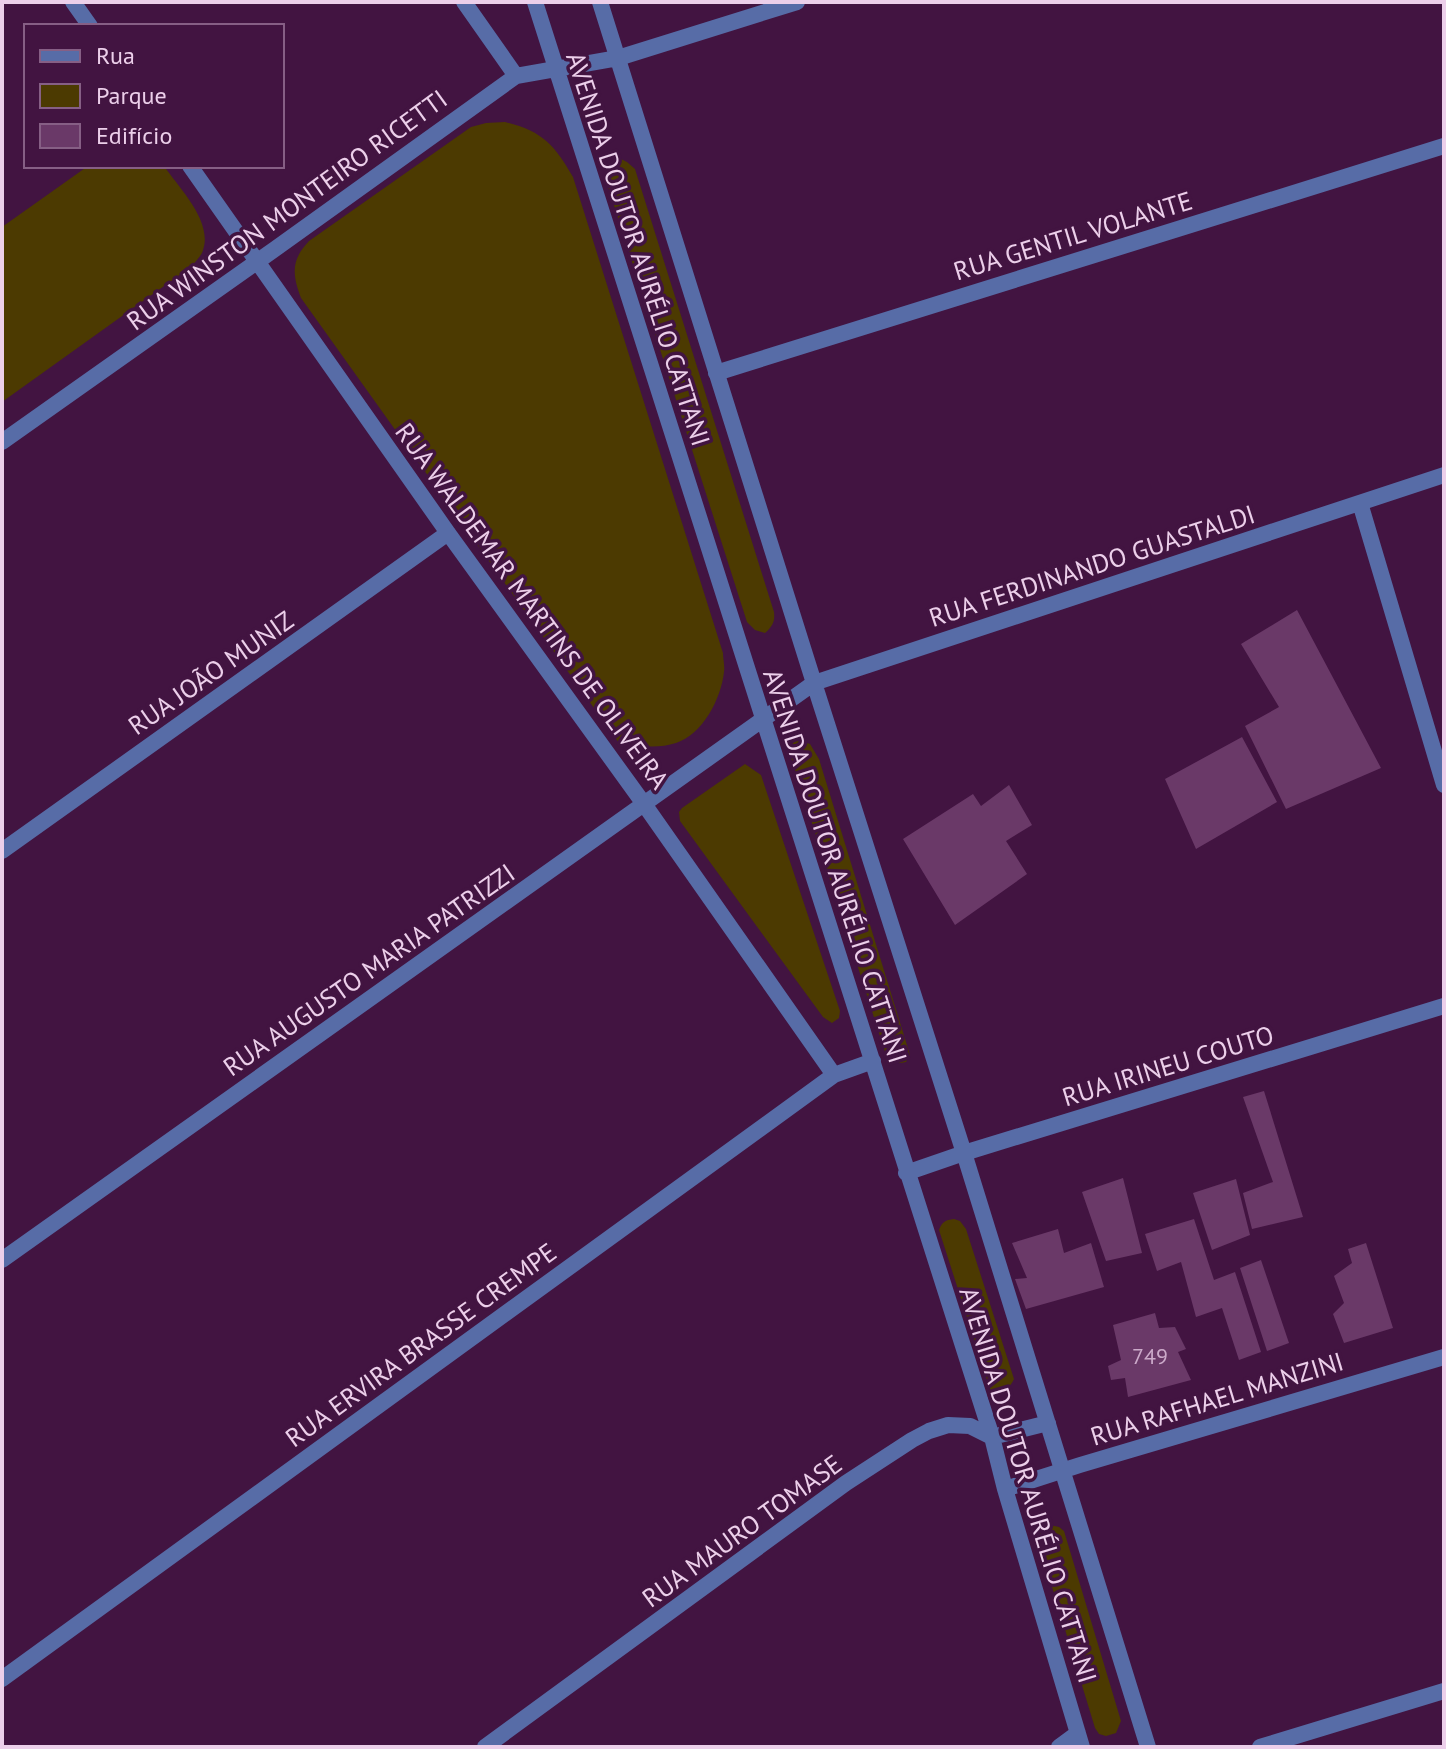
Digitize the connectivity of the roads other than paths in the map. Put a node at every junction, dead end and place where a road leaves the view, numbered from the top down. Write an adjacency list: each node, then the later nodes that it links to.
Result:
1 (73, 2): 6 (street)
2 (464, 2): 9 (street)
3 (535, 2): 8 (street, AVENIDA DOUTOR AURÉLIO CATTANI)
4 (600, 2): 7 (street, AVENIDA DOUTOR AURÉLIO CATTANI)
5 (797, 2): 7 (street, RUA WINSTON MONTEIRO RICETTI)
6 (89, 24)
7 (618, 58): 8 (street, RUA WINSTON MONTEIRO RICETTI); 13 (street, AVENIDA DOUTOR AURÉLIO CATTANI)
8 (556, 68): 9 (street, RUA WINSTON MONTEIRO RICETTI); 19 (street, AVENIDA DOUTOR AURÉLIO CATTANI)
9 (516, 76): 12 (street, RUA WINSTON MONTEIRO RICETTI)
10 (1444, 146): 13 (street, RUA GENTIL VOLANTE)
11 (191, 168): 12 (street, RUA WALDEMAR MARTINS DE OLIVEIRA)
12 (258, 261): 14 (street, RUA WINSTON MONTEIRO RICETTI); 17 (street, RUA WALDEMAR MARTINS DE OLIVEIRA)
13 (716, 373): 18 (street, AVENIDA DOUTOR AURÉLIO CATTANI)
14 (2, 442)
15 (1444, 475): 16 (street, RUA FERDINANDO GUASTALDI)
16 (1360, 503): 18 (street, RUA FERDINANDO GUASTALDI); 20 (street)
17 (448, 533): 21 (street, RUA WALDEMAR MARTINS DE OLIVEIRA); 22 (street, RUA JOÃO MUNIZ)
18 (814, 683): 19 (street, RUA FERDINANDO GUASTALDI); 26 (street, AVENIDA DOUTOR AURÉLIO CATTANI)
19 (762, 718): 21 (street, RUA AUGUSTO MARIA PATRIZZI); 24 (street, AVENIDA DOUTOR AURÉLIO CATTANI)
20 (1444, 785)
21 (644, 804): 25 (street, RUA WALDEMAR MARTINS DE OLIVEIRA); 28 (street, RUA AUGUSTO MARIA PATRIZZI)
22 (2, 851)
23 (1444, 1006): 26 (street, RUA IRINEU COUTO)
24 (873, 1061): 25 (street, RUA ERVIRA BRASSE CREMPE); 27 (street, AVENIDA DOUTOR AURÉLIO CATTANI)
25 (834, 1075): 34 (street, RUA ERVIRA BRASSE CREMPE)
26 (964, 1153): 27 (street, RUA IRINEU COUTO); 30 (street, AVENIDA DOUTOR AURÉLIO CATTANI)
27 (906, 1173): 31 (street, AVENIDA DOUTOR AURÉLIO CATTANI)
28 (2, 1260)
29 (1444, 1357): 32 (street, RUA RAFHAEL MANZINI)
30 (1048, 1423): 31 (street); 32 (street, AVENIDA DOUTOR AURÉLIO CATTANI)
31 (992, 1437): 33 (street, AVENIDA DOUTOR AURÉLIO CATTANI); 37 (street, RUA MAURO TOMASE)
32 (1061, 1471): 33 (street, RUA RAFHAEL MANZINI); 39 (street, AVENIDA DOUTOR AURÉLIO CATTANI)
33 (1005, 1489): 36 (street, AVENIDA DOUTOR AURÉLIO CATTANI)
34 (2, 1679)
35 (1444, 1691): 40 (street)
36 (1080, 1740): 38 (street)
37 (485, 1747)
38 (1059, 1747)
39 (1148, 1747)
40 (1260, 1747)

